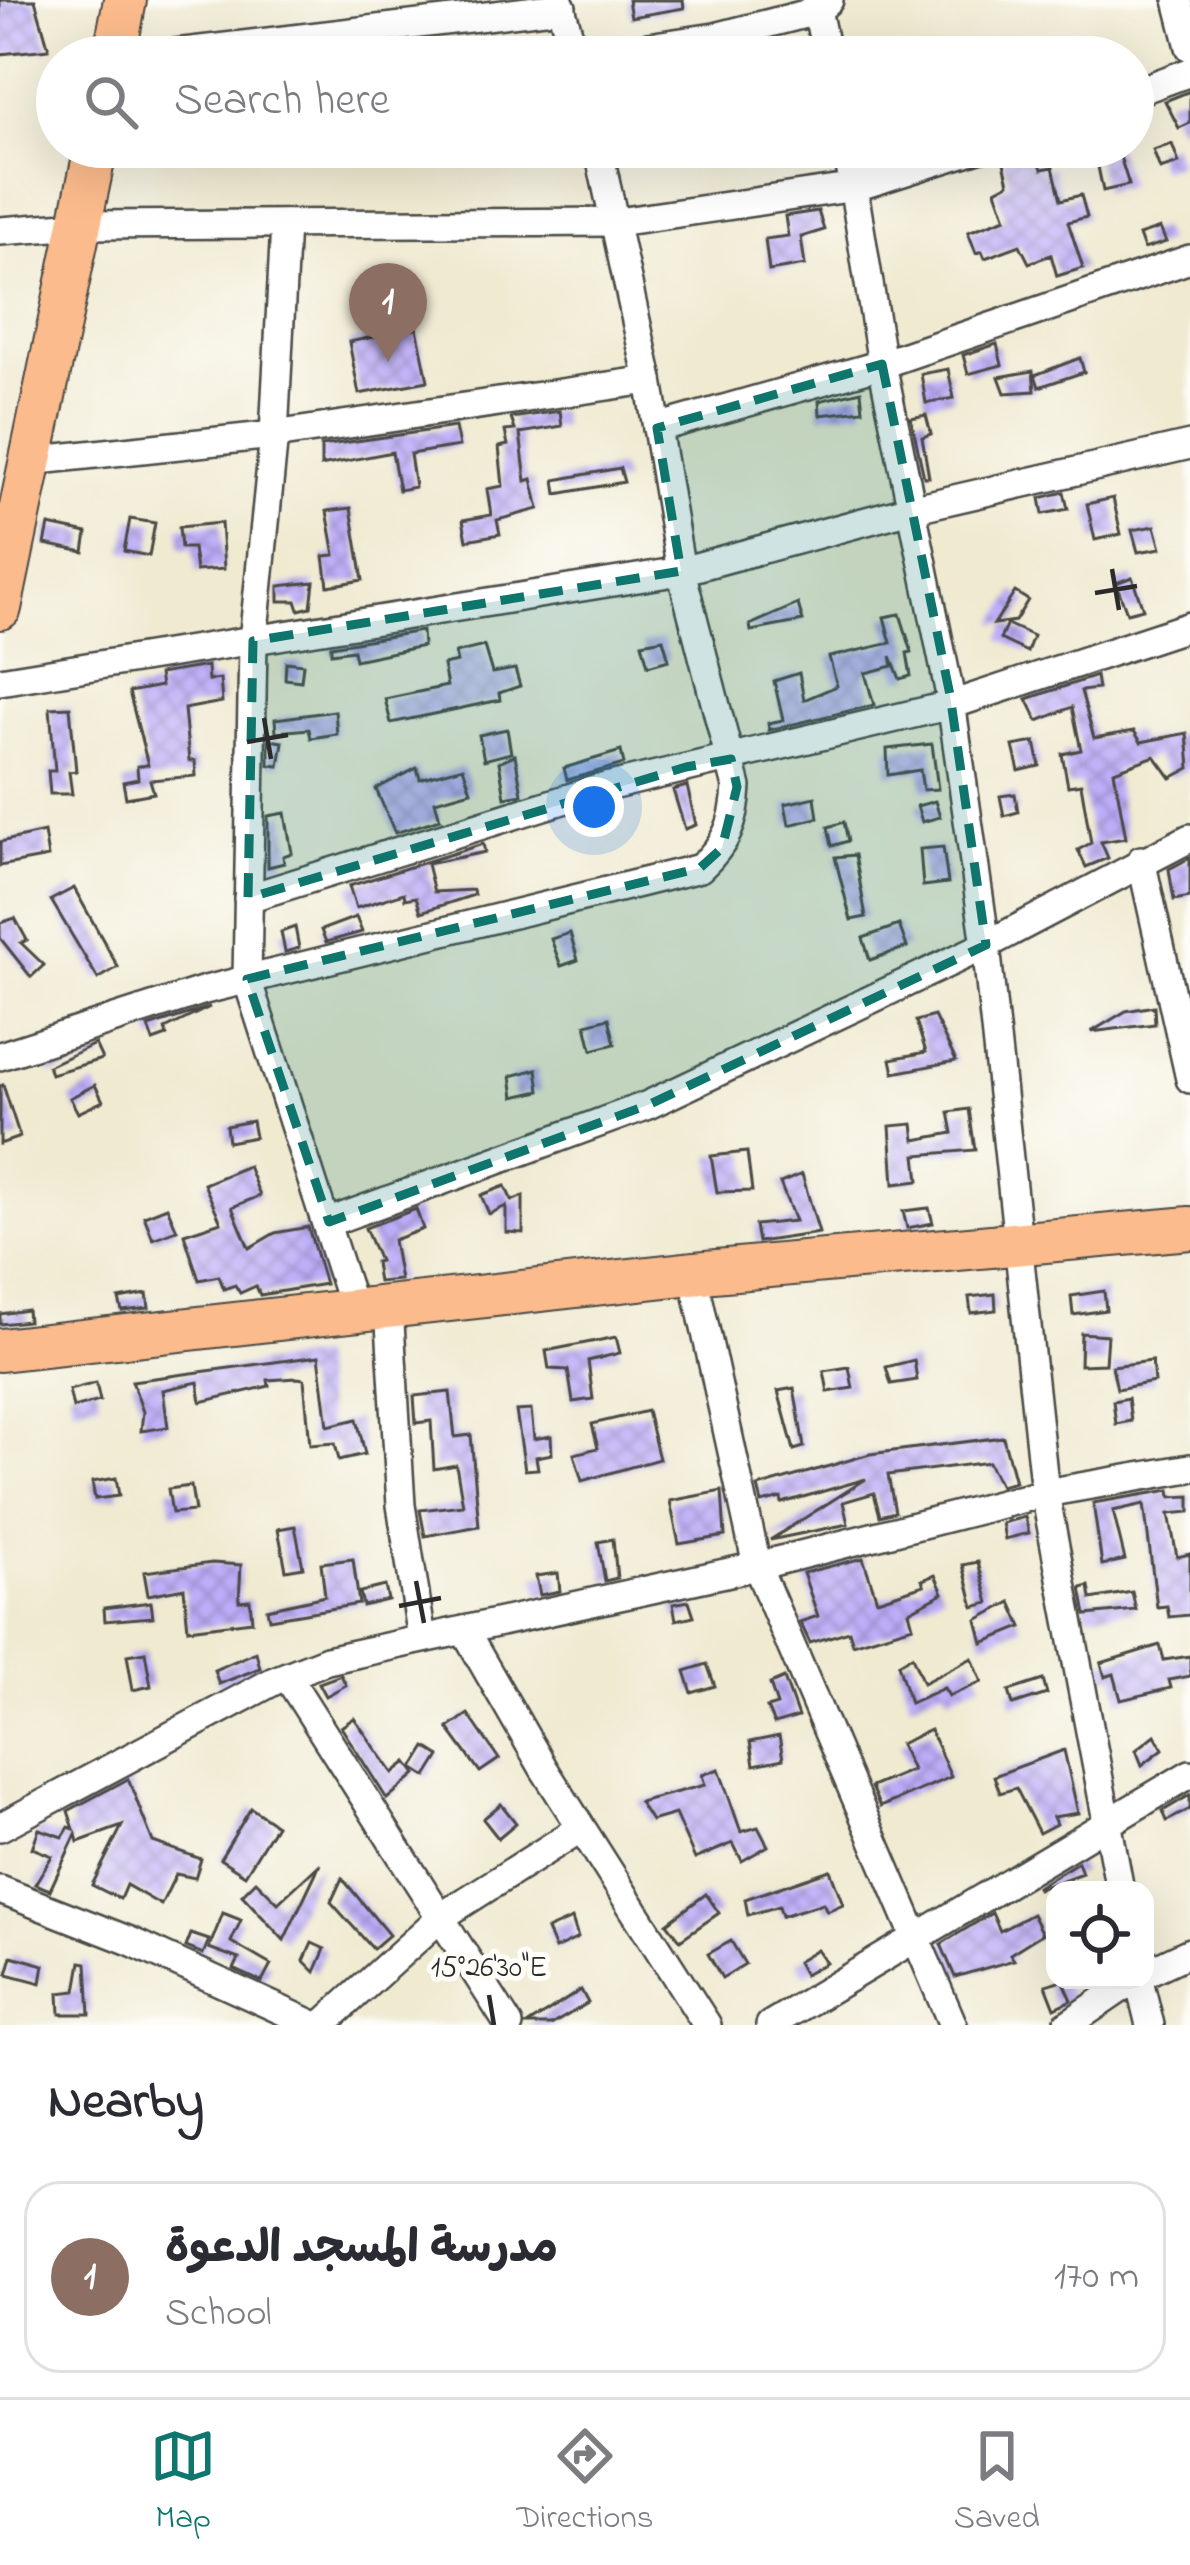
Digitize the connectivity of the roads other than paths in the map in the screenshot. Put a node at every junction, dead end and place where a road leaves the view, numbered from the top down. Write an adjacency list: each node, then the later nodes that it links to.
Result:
1 (125, 0): 5 (highway)
2 (1178, 0): 10 (street)
3 (561, 4): 6 (street); 7 (street)
4 (820, 4): 8 (street); 9 (street)
5 (118, 36)
6 (307, 36)
7 (571, 36)
8 (718, 36)
9 (824, 36)
10 (1190, 47)
11 (1190, 72): 12 (street)
12 (1154, 85)
13 (92, 168): 20 (highway)
14 (603, 168): 18 (street)
15 (852, 168): 17 (street)
16 (916, 168): 17 (street)
17 (856, 187): 18 (street); 23 (street)
18 (617, 222): 19 (street); 24 (street)
19 (285, 224): 20 (street); 26 (street)
20 (80, 225): 21 (street); 28 (highway)
21 (0, 231)
22 (1190, 259): 23 (street)
23 (882, 364): 25 (street); 29 (street)
24 (649, 380): 25 (street); 26 (street)
25 (657, 428): 30 (street)
26 (274, 435): 28 (street); 33 (street)
27 (1190, 445): 29 (street)
28 (30, 461): 31 (highway)
29 (910, 509): 30 (street); 35 (street)
30 (681, 571): 33 (street); 36 (street)
31 (0, 608)
32 (1190, 626): 35 (street)
33 (253, 641): 34 (street); 39 (street)
34 (0, 681)
35 (951, 704): 36 (street); 40 (street)
36 (731, 759): 39 (street); 41 (street)
37 (1190, 838): 38 (street)
38 (1142, 860): 40 (street); 43 (street)
39 (248, 898): 41 (street)
40 (986, 945): 44 (street); 46 (street)
41 (247, 979): 42 (street); 44 (street)
42 (0, 1056)
43 (1190, 1079)
44 (329, 1222): 48 (street)
45 (1190, 1228): 46 (highway)
46 (1020, 1241): 47 (highway); 51 (street)
47 (694, 1273): 48 (highway); 52 (street)
48 (372, 1309): 49 (highway); 54 (street)
49 (0, 1350)
50 (1190, 1468): 51 (street)
51 (1045, 1492): 52 (street); 57 (street)
52 (758, 1566): 53 (street); 63 (street)
53 (464, 1630): 54 (street); 59 (street)
54 (422, 1638): 55 (street)
55 (287, 1676): 58 (street); 62 (street)
56 (1190, 1774): 57 (street)
57 (1107, 1826): 60 (street); 63 (street)
58 (0, 1827)
59 (581, 1828): 62 (street); 70 (street)
60 (1118, 1881)
61 (0, 1890): 68 (street)
62 (441, 1916): 68 (street); 69 (street)
63 (915, 1934): 71 (street); 72 (street)
64 (1190, 1952): 65 (street)
65 (1154, 1969)
66 (1122, 1989): 73 (street)
67 (1139, 1989): 74 (street)
68 (318, 2025)
69 (509, 2025)
70 (707, 2025)
71 (770, 2025)
72 (953, 2025)
73 (1067, 2025)
74 (1150, 2025)

